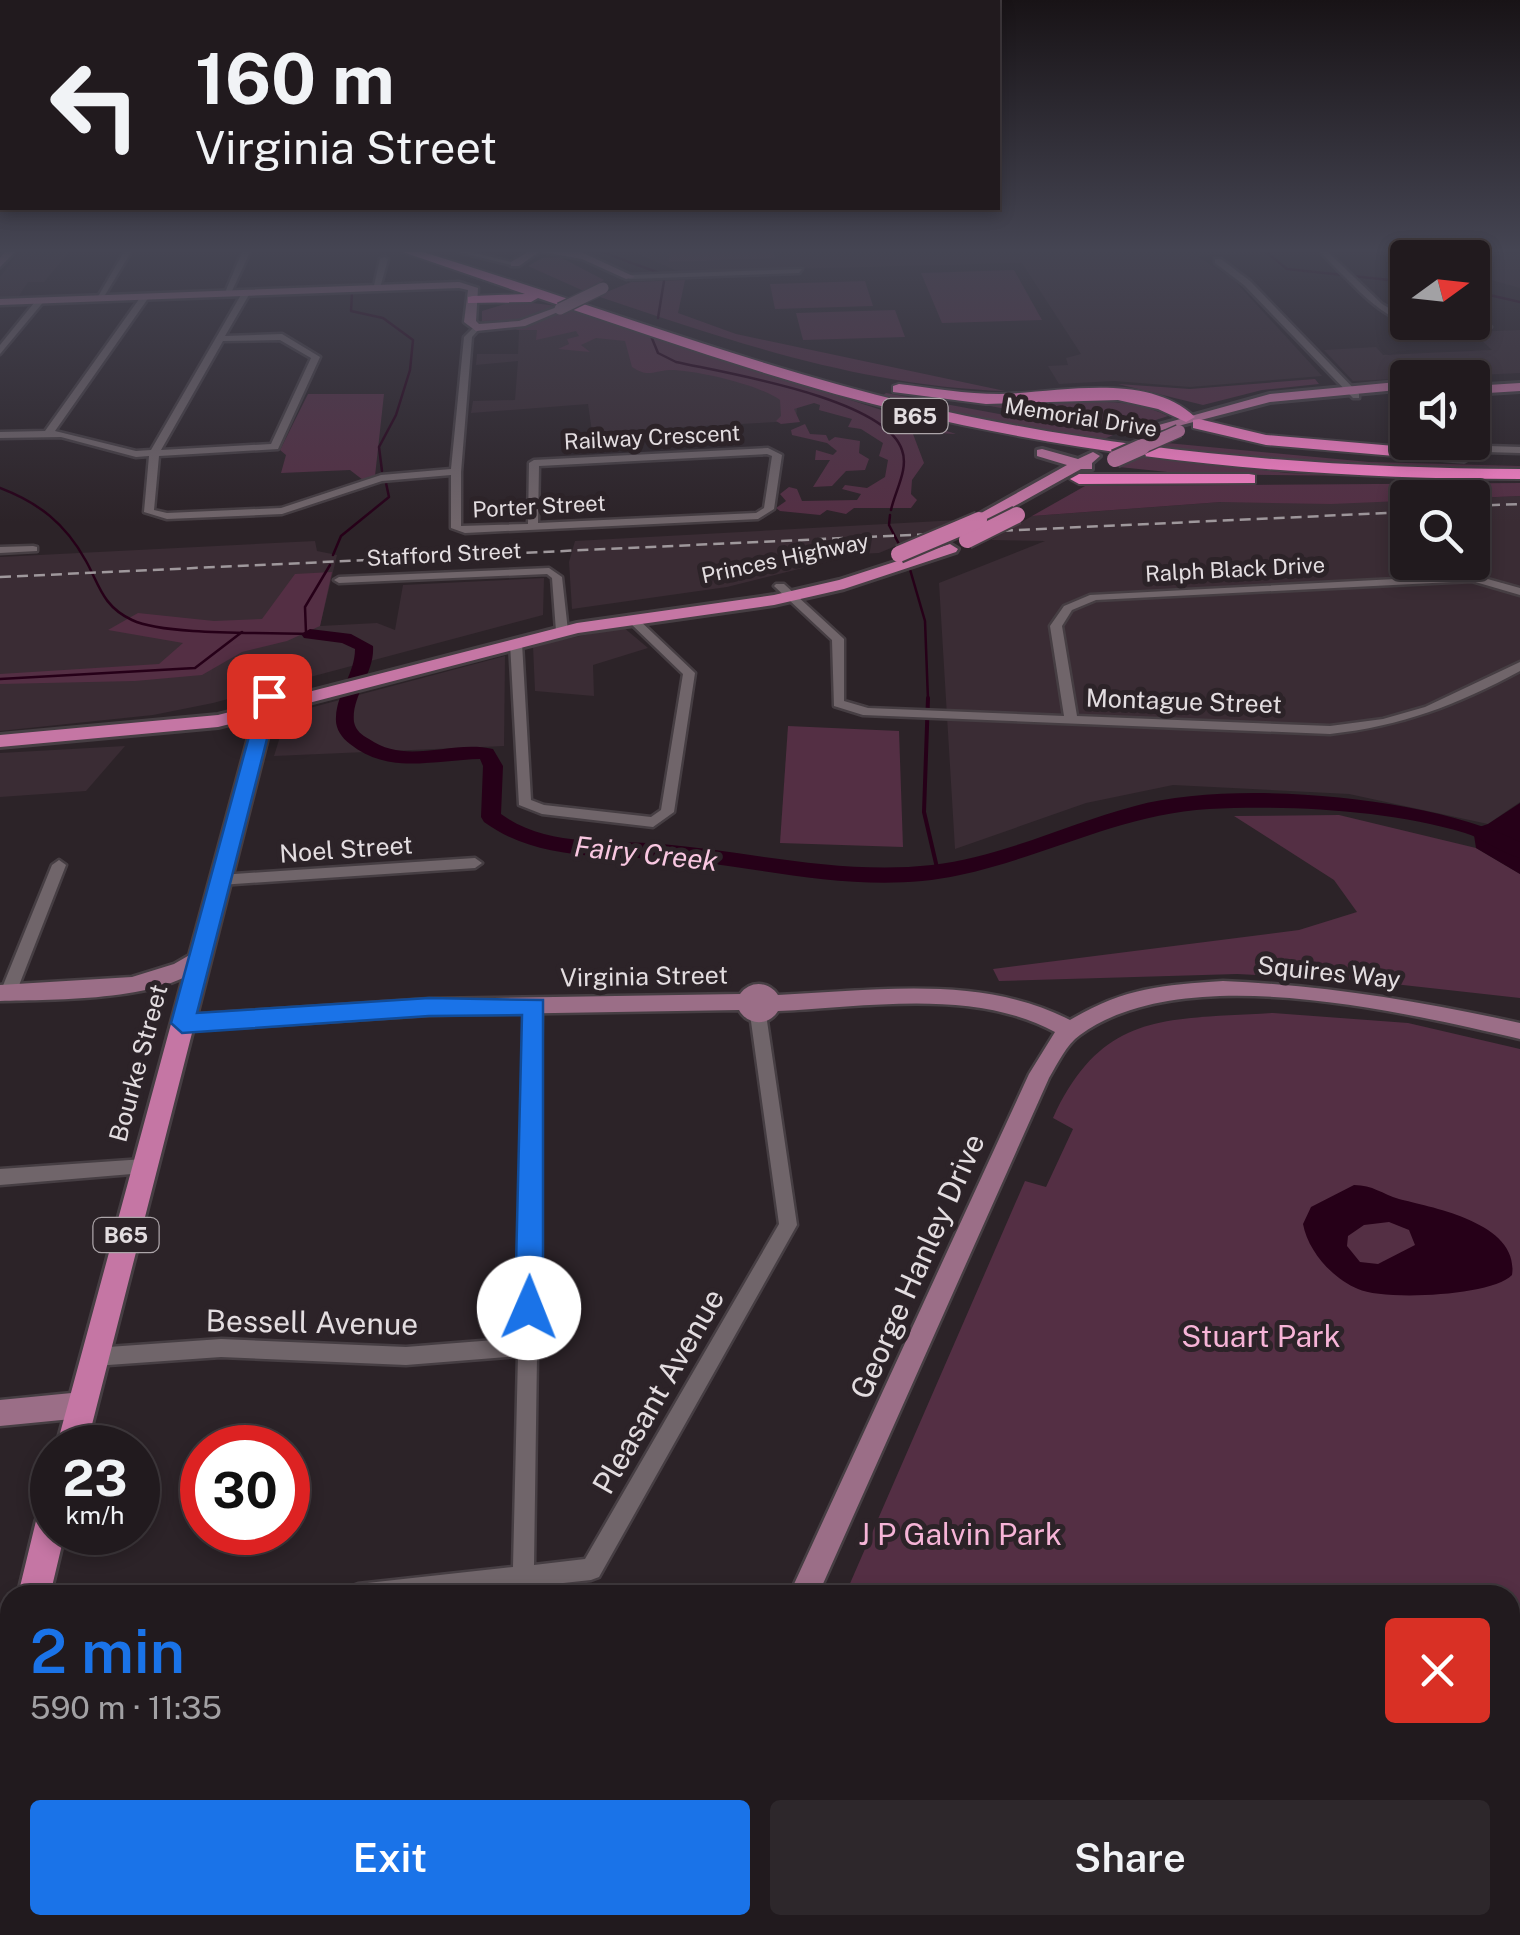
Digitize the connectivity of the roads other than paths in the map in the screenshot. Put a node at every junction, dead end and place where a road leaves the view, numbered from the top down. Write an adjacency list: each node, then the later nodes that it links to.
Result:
1 (112, 342): 19 (street)
2 (218, 342): 26 (street)
3 (291, 342): 26 (street)
4 (467, 342): 29 (street, Porter Street)
5 (697, 342): 8 (highway, Memorial Drive)
6 (709, 342): 9 (highway, Memorial Drive)
7 (1304, 342): 15 (street)
8 (789, 374): 25 (highway, B65); 30 (highway, Memorial Drive)
9 (833, 378): 18 (highway, B65); 27 (highway, Memorial Drive)
10 (1520, 380): 11 (main road)
11 (1490, 381)
12 (1390, 387): 15 (main road, Princes Highway)
13 (1520, 388): 14 (main road)
14 (1490, 389)
15 (1352, 392): 16 (main road, Princes Highway); 17 (main road, Princes Highway); 18 (main road, Princes Highway)
16 (1390, 393)
17 (1231, 416): 18 (main road, Princes Highway); 21 (highway)
18 (1193, 421): 21 (highway, B65); 28 (main road, Princes Highway, bridge); 28 (main road, Princes Highway / B65)
19 (48, 434): 20 (street); 26 (street)
20 (0, 435)
21 (1234, 436): 27 (highway, B65)
22 (1490, 449): 23 (street)
23 (1520, 450)
24 (774, 452): 32 (street, Porter Street); 32 (street, Railway Crescent)
25 (1042, 453): 28 (main road, B65); 31 (main road)
26 (154, 454): 29 (street)
27 (1520, 461)
28 (1093, 465): 30 (highway, B65); 31 (main road, Princes Highway / B65); 36 (main road, Princes Highway / B65, bridge)
29 (456, 472): 32 (street, Porter Street)
30 (1520, 477)
31 (1054, 478): 36 (main road, Princes Highway / B65, bridge)
32 (533, 526)
33 (33, 549): 34 (street)
34 (0, 550)
35 (339, 580): 39 (street, Stafford Street)
36 (784, 592): 38 (main road, Princes Highway / B65); 39 (main road, Princes Highway / B65); 43 (street, Montague Street)
37 (1520, 592): 43 (street, Ralph Black Drive)
38 (632, 618): 39 (main road, Princes Highway / B65); 40 (street)
39 (561, 626): 40 (main road, Princes Highway / B65)
40 (513, 638): 42 (main road, Princes Highway / B65)
41 (1520, 666): 43 (street, Montague Street)
42 (267, 702): 44 (main road, Princes Highway); 47 (main road, Bourke Street / B65)
43 (1070, 719)
44 (0, 741)
45 (476, 863): 47 (street, Noel Street)
46 (60, 865): 50 (street)
47 (220, 880): 48 (main road, Bourke Street / B65)
48 (200, 957): 49 (main road); 51 (main road, Bourke Street / B65)
49 (152, 982): 50 (main road); 51 (main road)
50 (4, 993)
51 (190, 995): 55 (main road, Bourke Street / B65)
52 (1130, 999): 56 (main road, George Hanley Drive); 57 (main road, Squires Way)
53 (534, 1006): 54 (main road, Virginia Street); 55 (main road, Virginia Street); 60 (street)
54 (759, 1006): 56 (main road, Virginia Street); 66 (street, Pleasant Avenue)
55 (182, 1023): 58 (main road, Bourke Street / B65)
56 (1070, 1030): 69 (main road, George Hanley Drive)
57 (1520, 1031)
58 (144, 1166): 59 (street); 61 (main road, Bourke Street / B65)
59 (0, 1177)
60 (528, 1346): 61 (street, Bessell Avenue); 66 (street)
61 (94, 1356): 62 (main road, Bourke Street / B65)
62 (82, 1405): 63 (main road); 64 (main road, Bourke Street / B65)
63 (0, 1413)
64 (77, 1425)
65 (44, 1555): 67 (main road)
66 (523, 1578): 68 (street, Pleasant Avenue)
67 (36, 1585)
68 (455, 1585)
69 (808, 1585)

